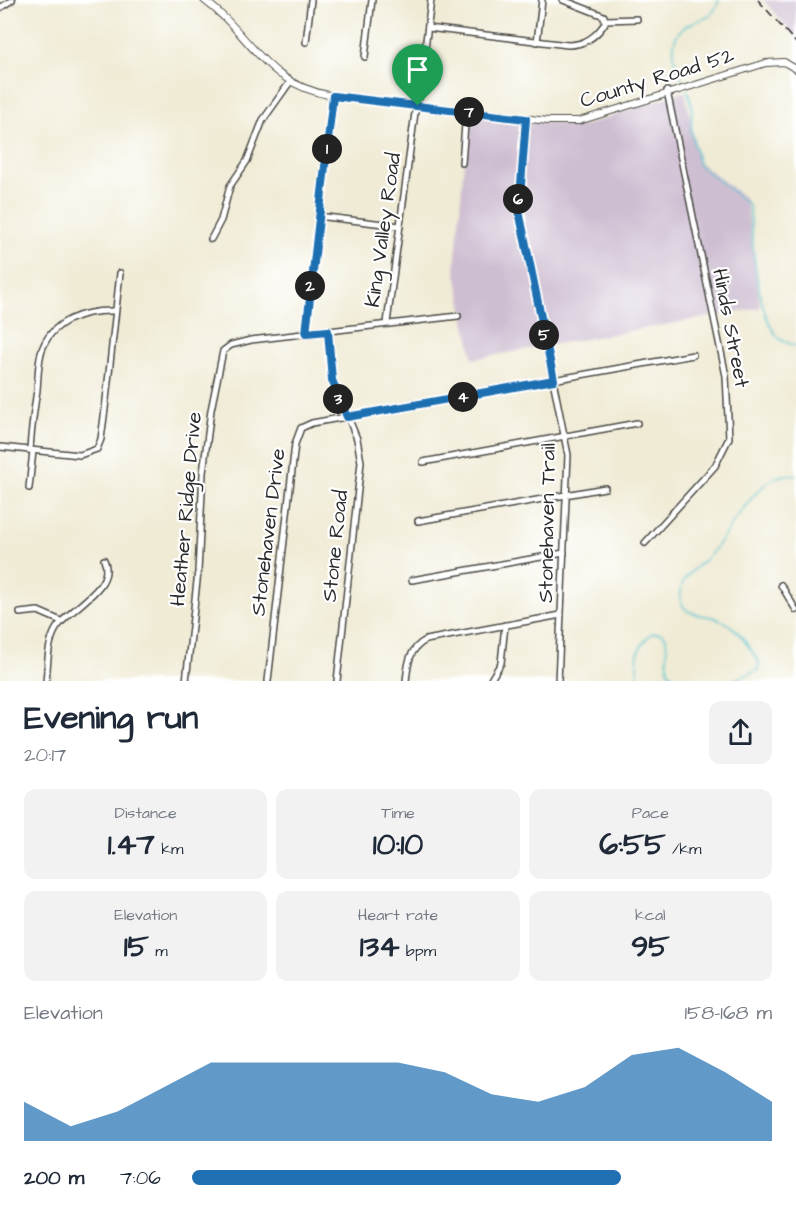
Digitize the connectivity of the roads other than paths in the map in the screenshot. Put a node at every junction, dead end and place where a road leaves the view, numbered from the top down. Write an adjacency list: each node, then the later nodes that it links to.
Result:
1 (12, 0): 8 (street)
2 (204, 0): 16 (street, County Road 52)
3 (311, 0): 12 (street)
4 (372, 0): 14 (street)
5 (431, 0): 11 (street, King Valley Road)
6 (542, 0): 13 (street)
7 (563, 0): 10 (street)
8 (0, 8)
9 (637, 18): 10 (street)
10 (605, 20): 13 (street)
11 (428, 28): 13 (street); 19 (street, King Valley Road)
12 (306, 42)
13 (537, 42)
14 (365, 57)
15 (796, 69): 17 (street, County Road 52)
16 (290, 82): 18 (street, County Road 52); 25 (street)
17 (667, 91): 21 (street, County Road 52); 44 (street, Hinds Street)
18 (333, 96): 19 (street, County Road 52); 23 (street)
19 (417, 106): 20 (street, County Road 52); 24 (street, King Valley Road)
20 (466, 112): 21 (street, County Road 52); 22 (street)
21 (526, 119): 33 (street, Stonehaven Trail)
22 (462, 163)
23 (318, 216): 24 (street); 31 (street)
24 (400, 226): 29 (street, King Valley Road)
25 (211, 239)
26 (120, 273): 27 (street)
27 (116, 311): 38 (street); 38 (street)
28 (458, 316): 29 (street)
29 (387, 323): 30 (street)
30 (328, 331): 31 (street); 34 (street, Stone Road)
31 (306, 333): 55 (street, Heather Ridge Drive)
32 (693, 356): 33 (street, Stonehaven Drive)
33 (554, 380): 34 (street, Stonehaven Drive); 36 (street, Stonehaven Trail)
34 (347, 417): 56 (street, Stonehaven Drive); 57 (street, Stone Road)
35 (637, 423): 36 (street)
36 (565, 436): 39 (street); 42 (street, Stonehaven Trail)
37 (0, 447): 38 (street)
38 (31, 451): 40 (street)
39 (423, 462)
40 (29, 488)
41 (605, 488): 42 (street)
42 (567, 495): 43 (street); 45 (street, Stonehaven Trail)
43 (418, 520)
44 (645, 543)
45 (564, 553): 47 (street); 51 (street, Stonehaven Trail)
46 (104, 560): 52 (street)
47 (412, 580)
48 (781, 585): 49 (street)
49 (796, 610)
50 (20, 613): 52 (street)
51 (561, 615): 53 (street); 60 (street, Stonehaven Trail)
52 (61, 621): 54 (street)
53 (505, 625): 58 (street); 59 (street)
54 (46, 681)
55 (186, 681)
56 (268, 681)
57 (337, 681)
58 (406, 681)
59 (490, 681)
60 (558, 681)

